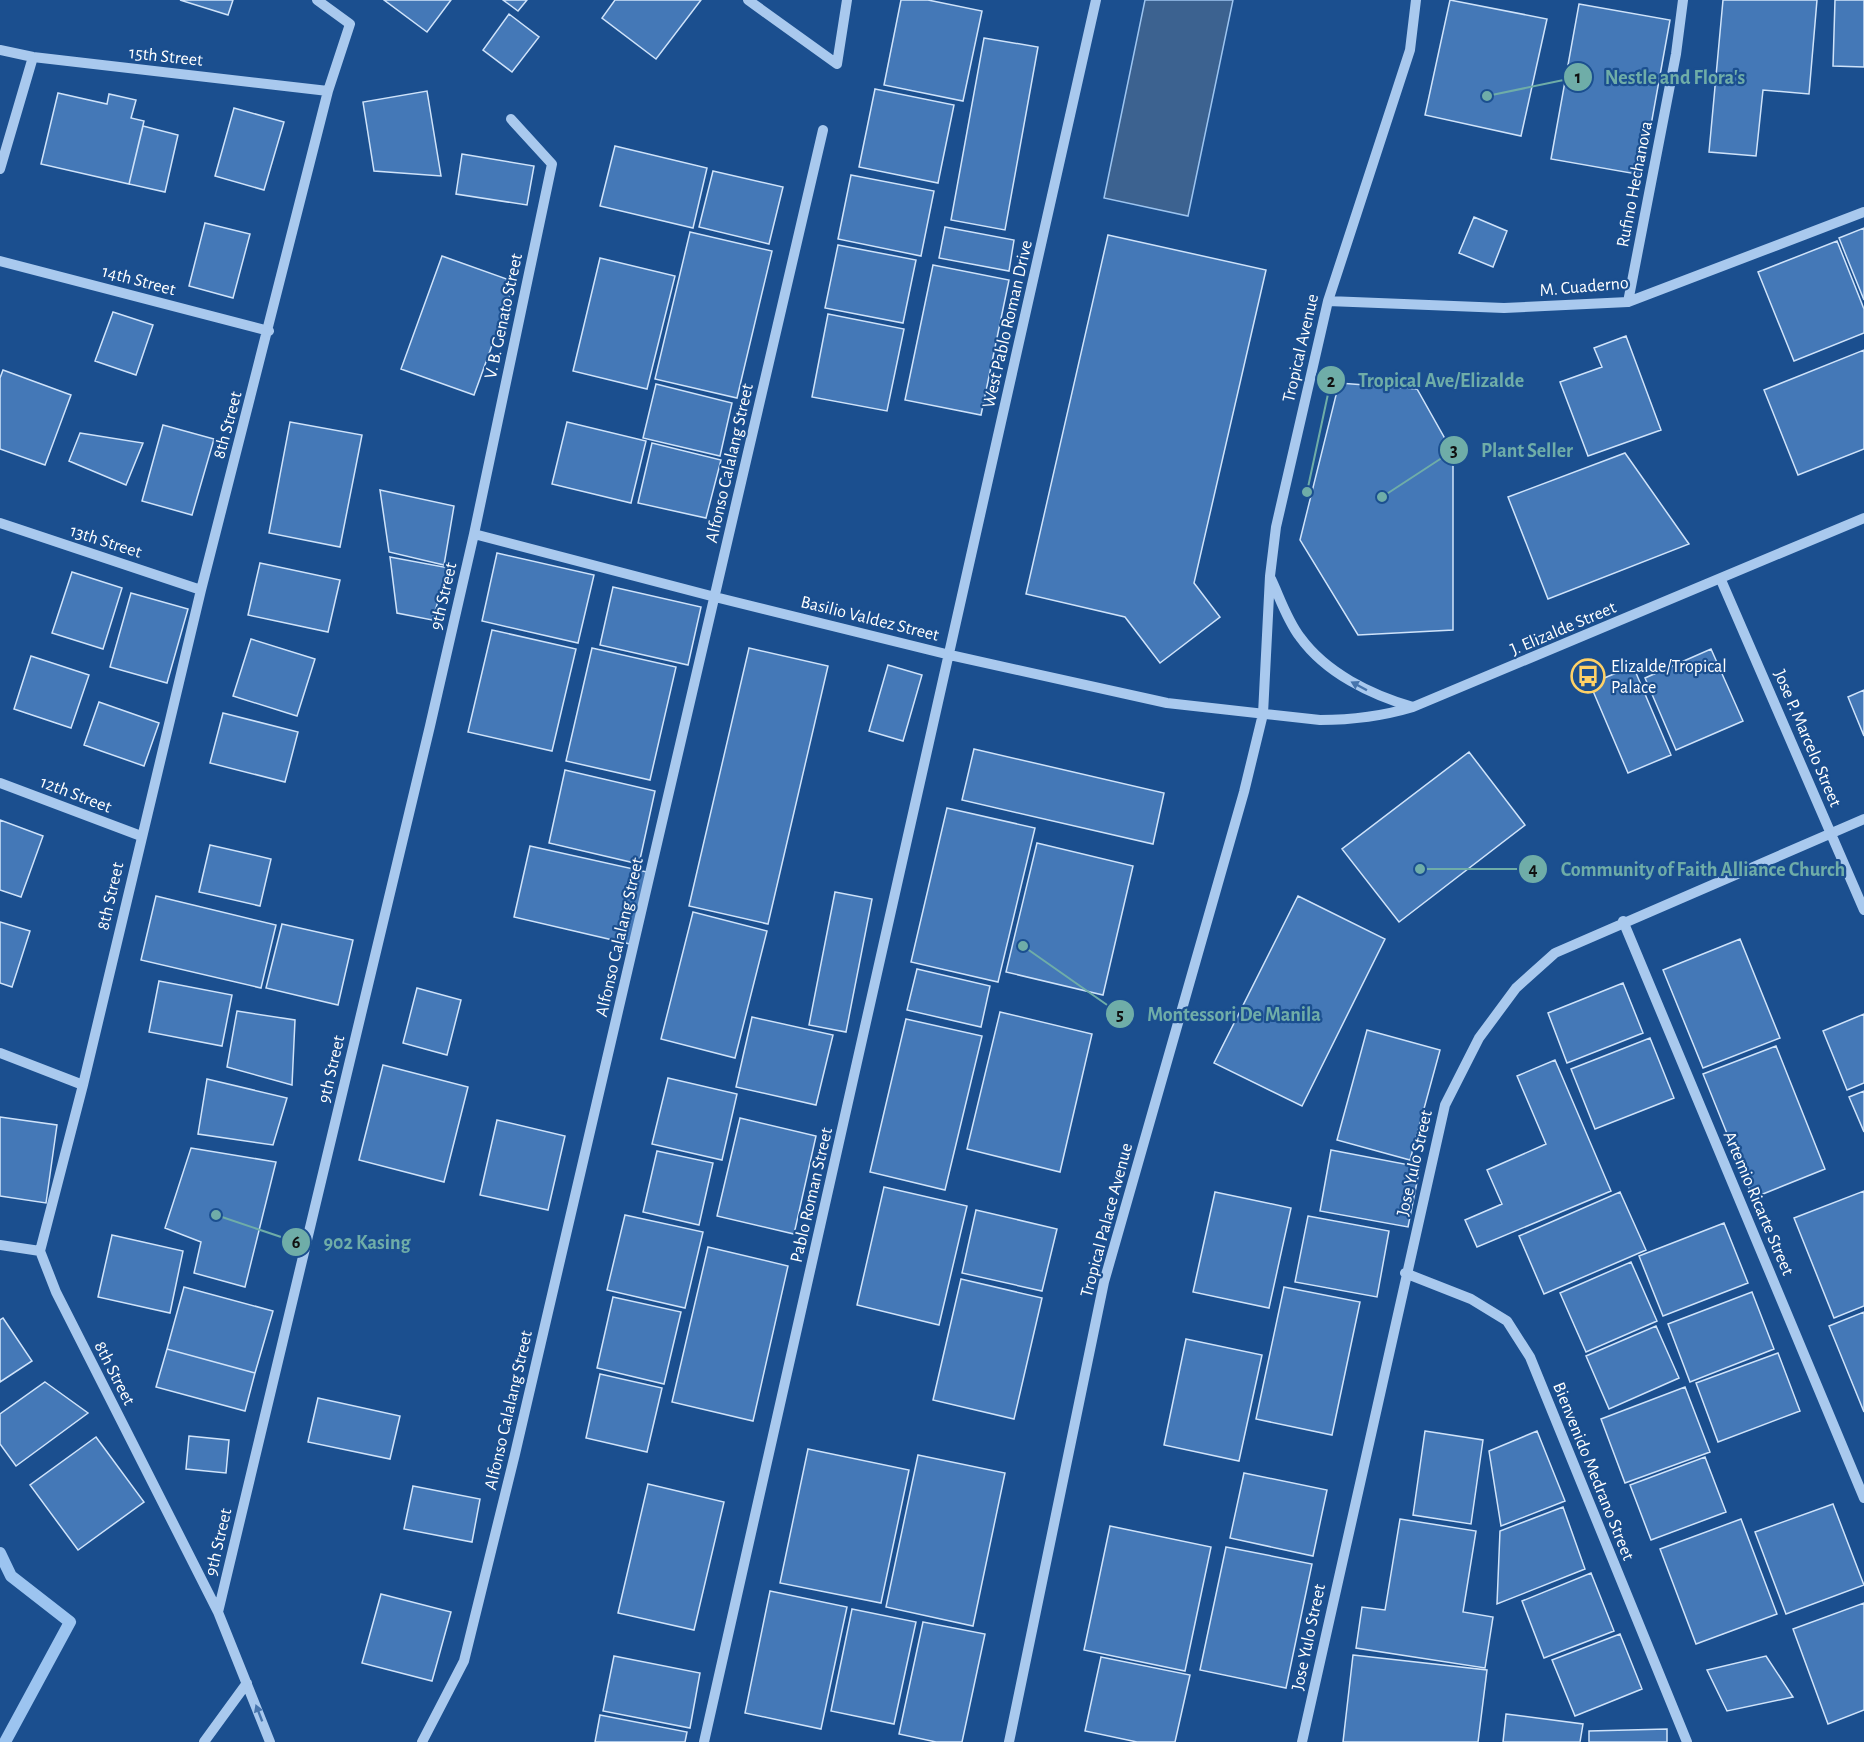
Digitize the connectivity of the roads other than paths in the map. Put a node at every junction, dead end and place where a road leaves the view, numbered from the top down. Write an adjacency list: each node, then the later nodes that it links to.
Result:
1 (316, 0): 9 (street, 8th Street)
2 (748, 0): 3 (street)
3 (847, 0)
4 (1096, 0): 25 (street, West Pablo Roman Drive)
5 (1416, 0): 15 (street, Tropical Avenue)
6 (1683, 0): 16 (street, Rufino Hechanova)
7 (0, 50): 8 (street, 15th Street)
8 (33, 57): 9 (street, 15th Street); 12 (street)
9 (328, 91): 17 (street, 8th Street)
10 (511, 119): 20 (street, V. B. Genato Street)
11 (823, 130): 24 (street, Alfonso Calalang Street)
12 (0, 169)
13 (1864, 212): 16 (street, M. Cuaderno)
14 (0, 261): 17 (street, 14th Street)
15 (1328, 301): 16 (street, M. Cuaderno); 21 (street, Tropical Avenue)
16 (1628, 302)
17 (269, 331): 23 (street, 8th Street)
18 (1864, 518): 22 (street, J. Elizalde Street)
19 (0, 523): 23 (street, 13th Street)
20 (474, 534): 24 (street, Basilio Valdez Street); 40 (street, 9th Street)
21 (1270, 576): 26 (street, one-way to 21); 27 (street, Tropical Avenue)
22 (1721, 580): 26 (street, J. Elizalde Street); 30 (street, Jose P. Marcelo Street)
23 (201, 590): 31 (street, 8th Street)
24 (715, 597): 25 (street, Basilio Valdez Street); 44 (street, Alfonso Calalang Street)
25 (950, 655): 27 (street, Basilio Valdez Street); 45 (street, Pablo Roman Street)
26 (1413, 707): 27 (street, J. Elizalde Street)
27 (1263, 714): 46 (street, Tropical Palace Avenue)
28 (0, 783): 31 (street, 12th Street)
29 (1864, 819): 30 (street, Jose Yulo Street)
30 (1832, 835): 32 (street, Jose P. Marcelo Street); 33 (street, Jose Yulo Street)
31 (141, 836): 35 (street, 8th Street)
32 (1864, 910)
33 (1623, 921): 38 (street, Jose Yulo Street); 39 (street, Artemio Ricarte Street)
34 (0, 1053): 35 (street)
35 (83, 1085): 37 (street, 8th Street)
36 (0, 1245): 37 (street)
37 (40, 1251): 40 (street, 8th Street)
38 (1405, 1273): 47 (street, Jose Yulo Street); 48 (street, Bienvenido Medrano Street)
39 (1864, 1498)
40 (218, 1612): 41 (street, 8th Street)
41 (247, 1683): 42 (street); 43 (street, 8th Street, one-way to 41)
42 (204, 1742)
43 (270, 1742)
44 (422, 1742)
45 (704, 1742)
46 (1009, 1742)
47 (1302, 1742)
48 (1687, 1742)

